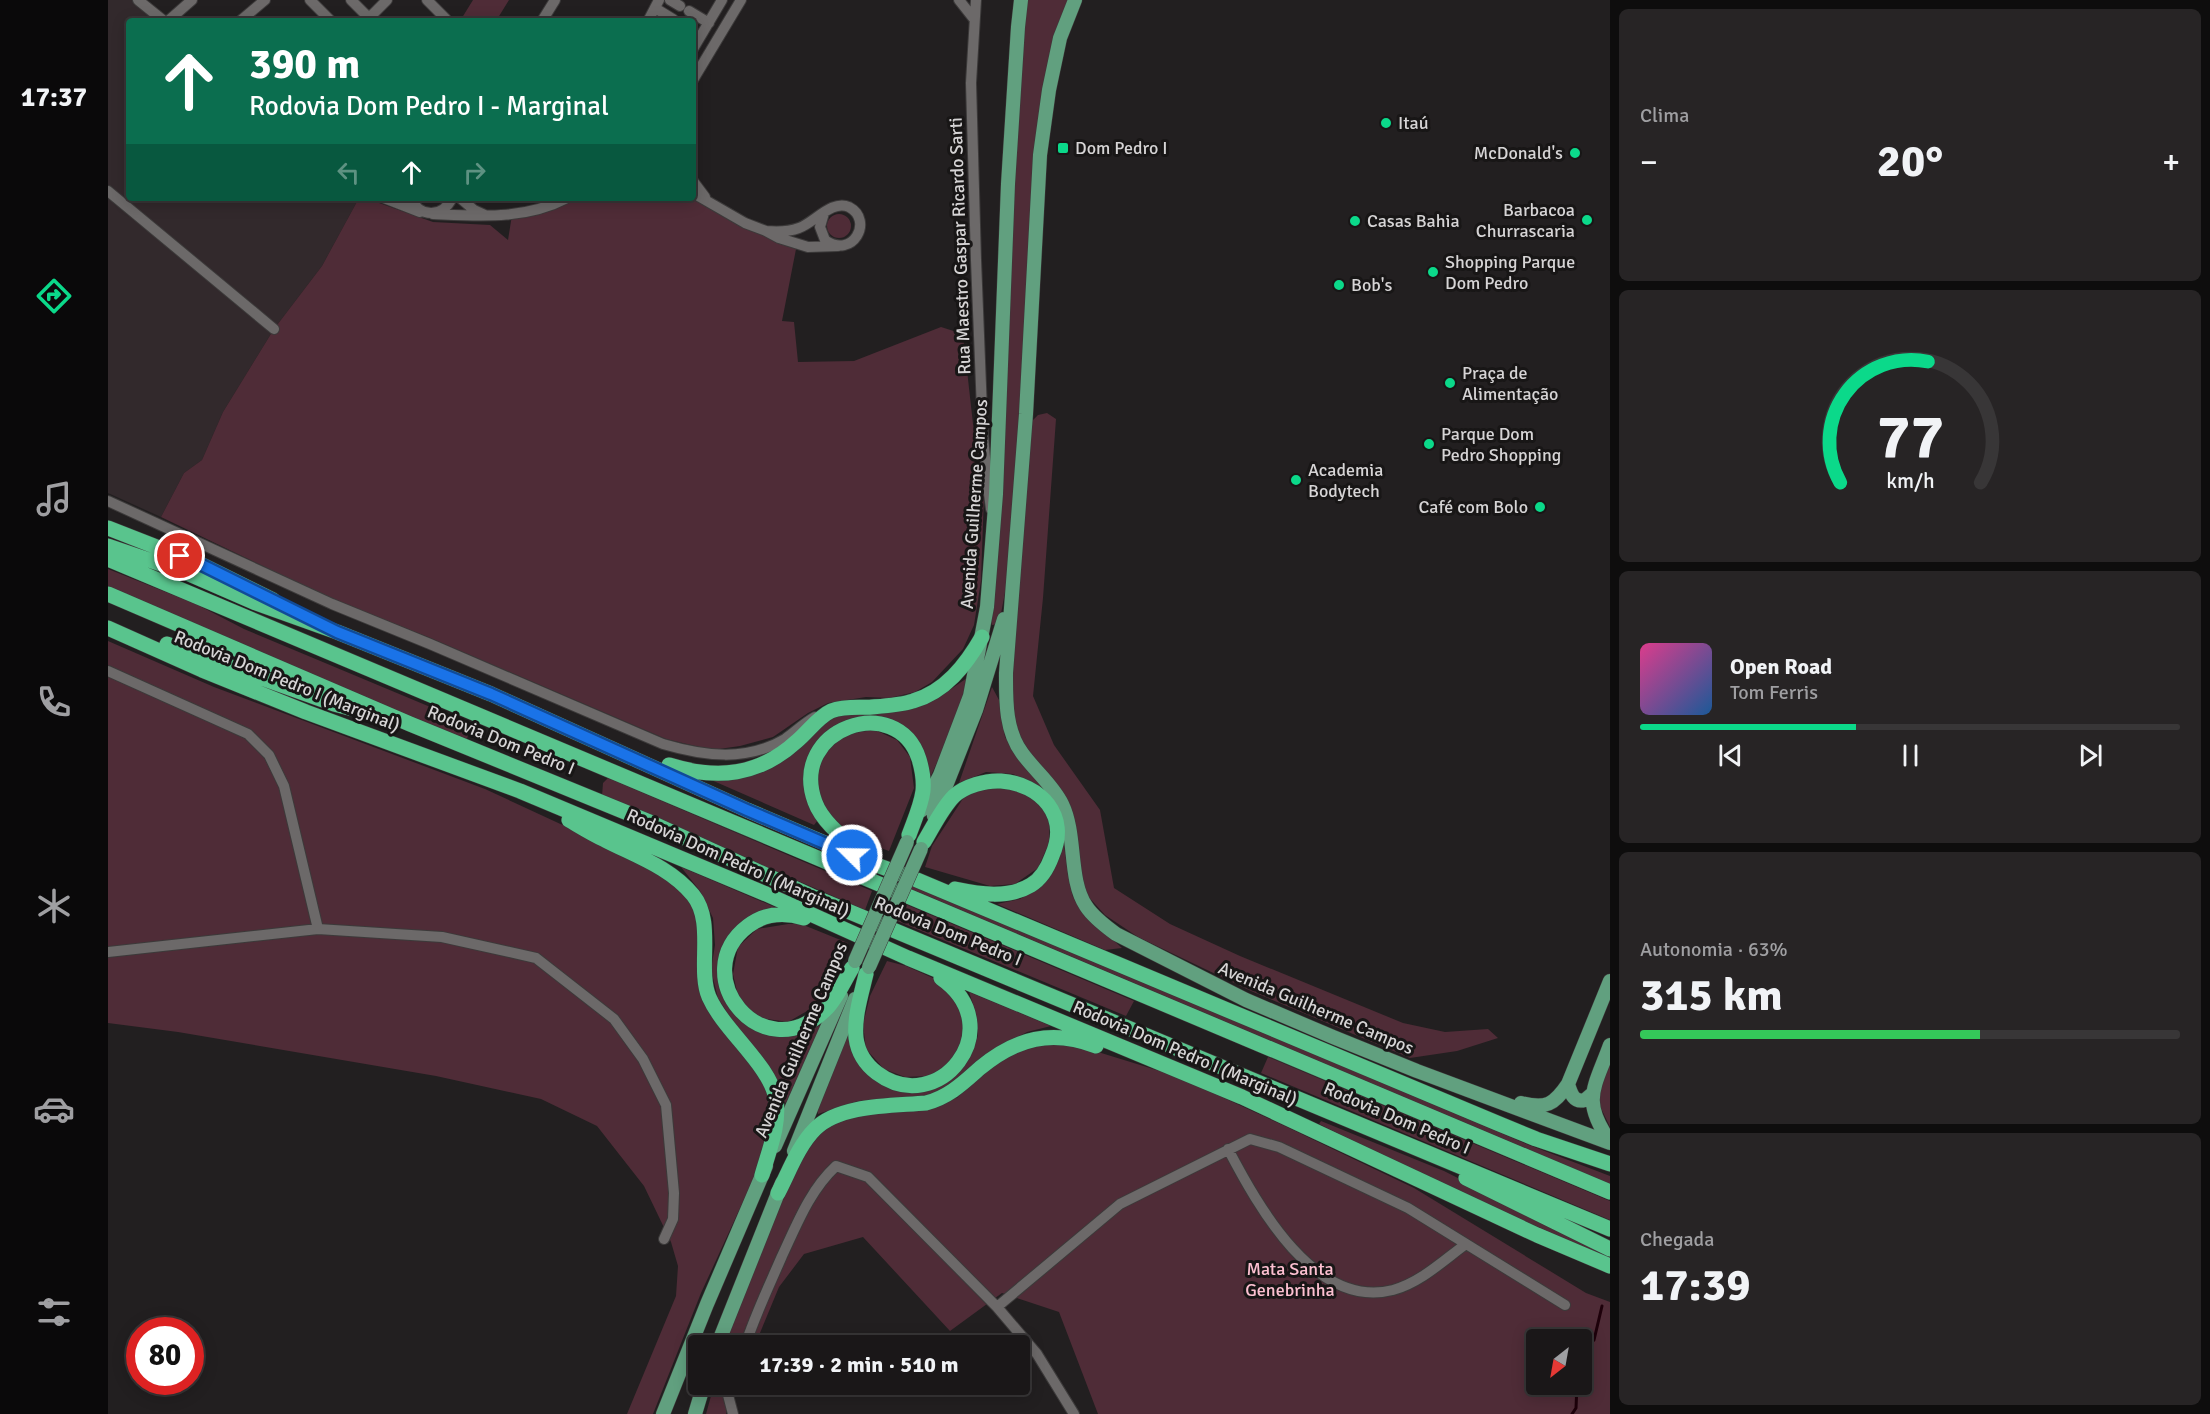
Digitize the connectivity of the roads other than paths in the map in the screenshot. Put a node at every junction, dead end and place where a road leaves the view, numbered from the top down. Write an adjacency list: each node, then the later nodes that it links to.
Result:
1 (138, 0): 17 (street)
2 (192, 0): 18 (street)
3 (265, 0): 19 (street)
4 (310, 0): 20 (street)
5 (351, 0): 6 (street)
6 (387, 0)
7 (427, 0): 21 (street)
8 (555, 0): 22 (street)
9 (670, 0): 26 (street)
10 (722, 0): 26 (street)
11 (741, 0): 28 (street)
12 (959, 0): 25 (street)
13 (976, 0): 25 (street, Rua Maestro Gaspar Ricardo Sarti)
14 (1021, 0): 45 (main road, Avenida Guilherme Campos)
15 (1075, 0): 49 (main road, Avenida Guilherme Campos)
16 (657, 4): 23 (street); 24 (street)
17 (162, 18)
18 (170, 18)
19 (244, 18)
20 (328, 18)
21 (445, 18)
22 (544, 18)
23 (650, 18)
24 (672, 18)
25 (974, 19): 45 (street, Rua Maestro Gaspar Ricardo Sarti)
26 (709, 23): 27 (street)
27 (697, 34)
28 (696, 75)
29 (696, 185): 32 (street)
30 (108, 190): 43 (street)
31 (696, 194): 32 (street)
32 (706, 199): 41 (street)
33 (391, 201): 38 (street)
34 (412, 201): 38 (street)
35 (450, 201): 38 (street)
36 (464, 201): 40 (street)
37 (560, 201): 40 (street)
38 (429, 213): 40 (street)
39 (825, 213): 41 (street); 42 (street); 42 (street)
40 (488, 217)
41 (766, 231): 42 (street)
42 (839, 246)
43 (274, 329)
44 (108, 501): 55 (street)
45 (994, 527): 53 (main road, Avenida Guilherme Campos)
46 (108, 528): 52 (highway)
47 (108, 546): 52 (highway)
48 (108, 559): 81 (highway, Rodovia Dom Pedro I)
49 (1013, 570): 60 (main road, Avenida Guilherme Campos); 73 (main road, Avenida Guilherme Campos)
50 (108, 594): 56 (highway, Rodovia Dom Pedro I)
51 (108, 625): 56 (highway); 58 (highway, Rodovia Dom Pedro I (Marginal))
52 (337, 632): 57 (highway)
53 (982, 638): 55 (highway); 59 (main road, Avenida Guilherme Campos)
54 (108, 670): 63 (street)
55 (830, 712): 57 (highway)
56 (410, 724): 74 (highway, Rodovia Dom Pedro I)
57 (613, 748): 61 (highway)
58 (520, 791): 64 (highway, Rodovia Dom Pedro I (Marginal)); 80 (highway)
59 (908, 838): 61 (highway); 67 (main road, Avenida Guilherme Campos, bridge)
60 (922, 845): 62 (highway); 67 (main road, Avenida Guilherme Campos, bridge)
61 (874, 864): 62 (highway)
62 (917, 879): 75 (highway)
63 (318, 929): 65 (street); 84 (street)
64 (841, 929): 66 (highway, Rodovia Dom Pedro I (Marginal)); 67 (highway)
65 (108, 952)
66 (908, 958): 67 (highway); 72 (highway, Rodovia Dom Pedro I (Marginal))
67 (861, 968): 80 (main road, Avenida Guilherme Campos); 82 (main road, Avenida Guilherme Campos)
68 (1610, 981): 70 (main road)
69 (1610, 1046): 71 (main road)
70 (1568, 1084): 71 (main road); 73 (main road)
71 (1592, 1094): 76 (main road)
72 (1242, 1097): 82 (highway); 87 (highway, Rodovia Dom Pedro I (Marginal))
73 (1489, 1097): 76 (main road, Avenida Guilherme Campos)
74 (1376, 1130): 83 (highway, Rodovia Dom Pedro I); 86 (highway)
75 (1536, 1139): 78 (highway); 79 (highway)
76 (1610, 1143)
77 (1228, 1149): 85 (street); 85 (street); 89 (street)
78 (1610, 1164)
79 (1610, 1172)
80 (762, 1175): 94 (main road, Avenida Guilherme Campos)
81 (1610, 1192)
82 (778, 1193): 90 (main road, Avenida Guilherme Campos)
83 (1610, 1229)
84 (664, 1239)
85 (1466, 1244): 88 (street)
86 (1610, 1249)
87 (1610, 1266)
88 (1565, 1305)
89 (997, 1307): 91 (street); 97 (street)
90 (721, 1335)
91 (749, 1335)
92 (701, 1395): 95 (main road)
93 (728, 1395): 96 (street)
94 (663, 1414)
95 (695, 1414)
96 (732, 1414)
97 (1074, 1414)

